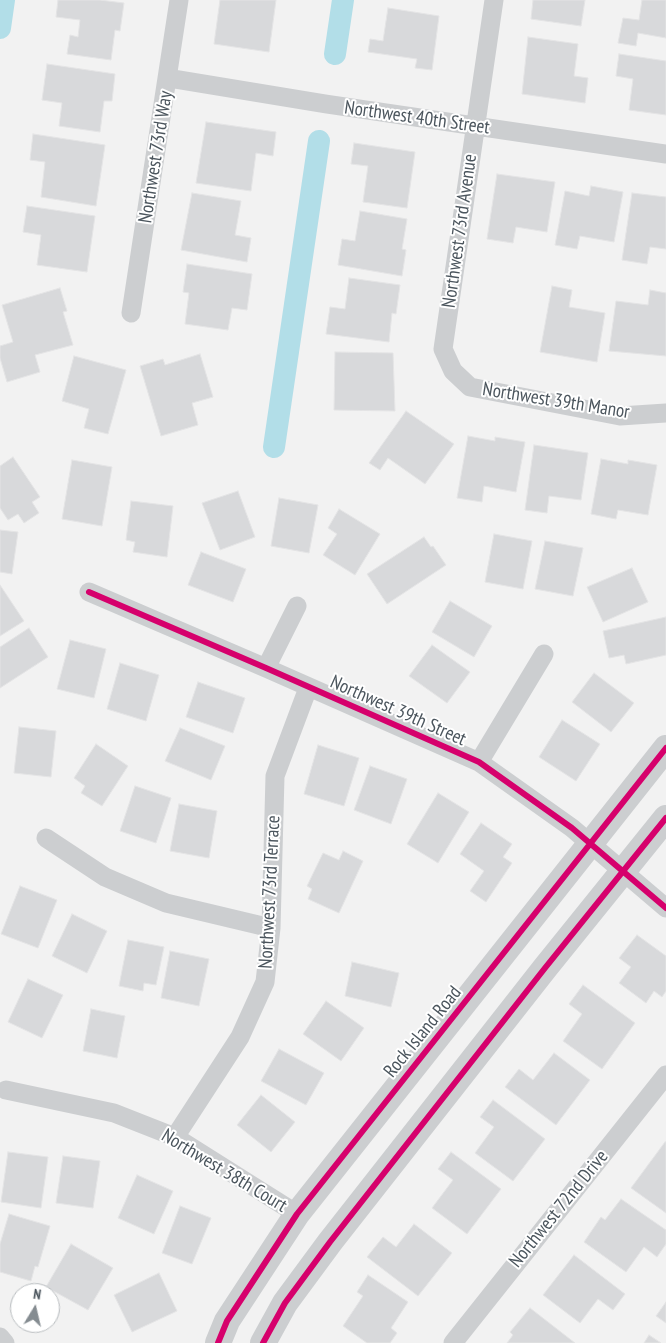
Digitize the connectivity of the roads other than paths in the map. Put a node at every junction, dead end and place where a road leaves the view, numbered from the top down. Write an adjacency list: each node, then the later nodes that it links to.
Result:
1 (179, 0): 3 (street, Northwest 73rd Way)
2 (494, 0): 4 (street, Northwest 73rd Avenue)
3 (168, 78): 4 (street, Northwest 40th Street); 6 (street, Northwest 73rd Way)
4 (475, 126): 5 (street, Northwest 40th Street); 7 (street, Northwest 73rd Avenue)
5 (666, 154)
6 (131, 313)
7 (453, 371): 8 (street, Northwest 39th Manor)
8 (666, 413)
9 (89, 592): 12 (street, Northwest 39th Street)
10 (297, 606): 12 (street)
11 (544, 654): 15 (street)
12 (266, 668): 13 (street, Northwest 39th Street)
13 (308, 688): 15 (street, Northwest 39th Street); 21 (street, Northwest 73rd Terrace)
14 (666, 748): 18 (main road, Rock Island Road)
15 (479, 762): 18 (street, Northwest 39th Street)
16 (666, 818): 19 (main road)
17 (46, 838): 21 (street)
18 (592, 844): 19 (street, Northwest 39th Street); 25 (main road, Rock Island Road)
19 (624, 872): 20 (street, Northwest 39th Street); 29 (main road)
20 (666, 908)
21 (271, 928): 24 (street, Northwest 73rd Terrace)
22 (666, 1075): 30 (street, Northwest 72nd Drive)
23 (6, 1090): 24 (street, Northwest 38th Court)
24 (175, 1137): 25 (street, Northwest 38th Court)
25 (297, 1214): 28 (main road, Rock Island Road)
26 (0, 1337): 27 (street)
27 (5, 1343)
28 (218, 1343)
29 (263, 1343)
30 (452, 1343)

